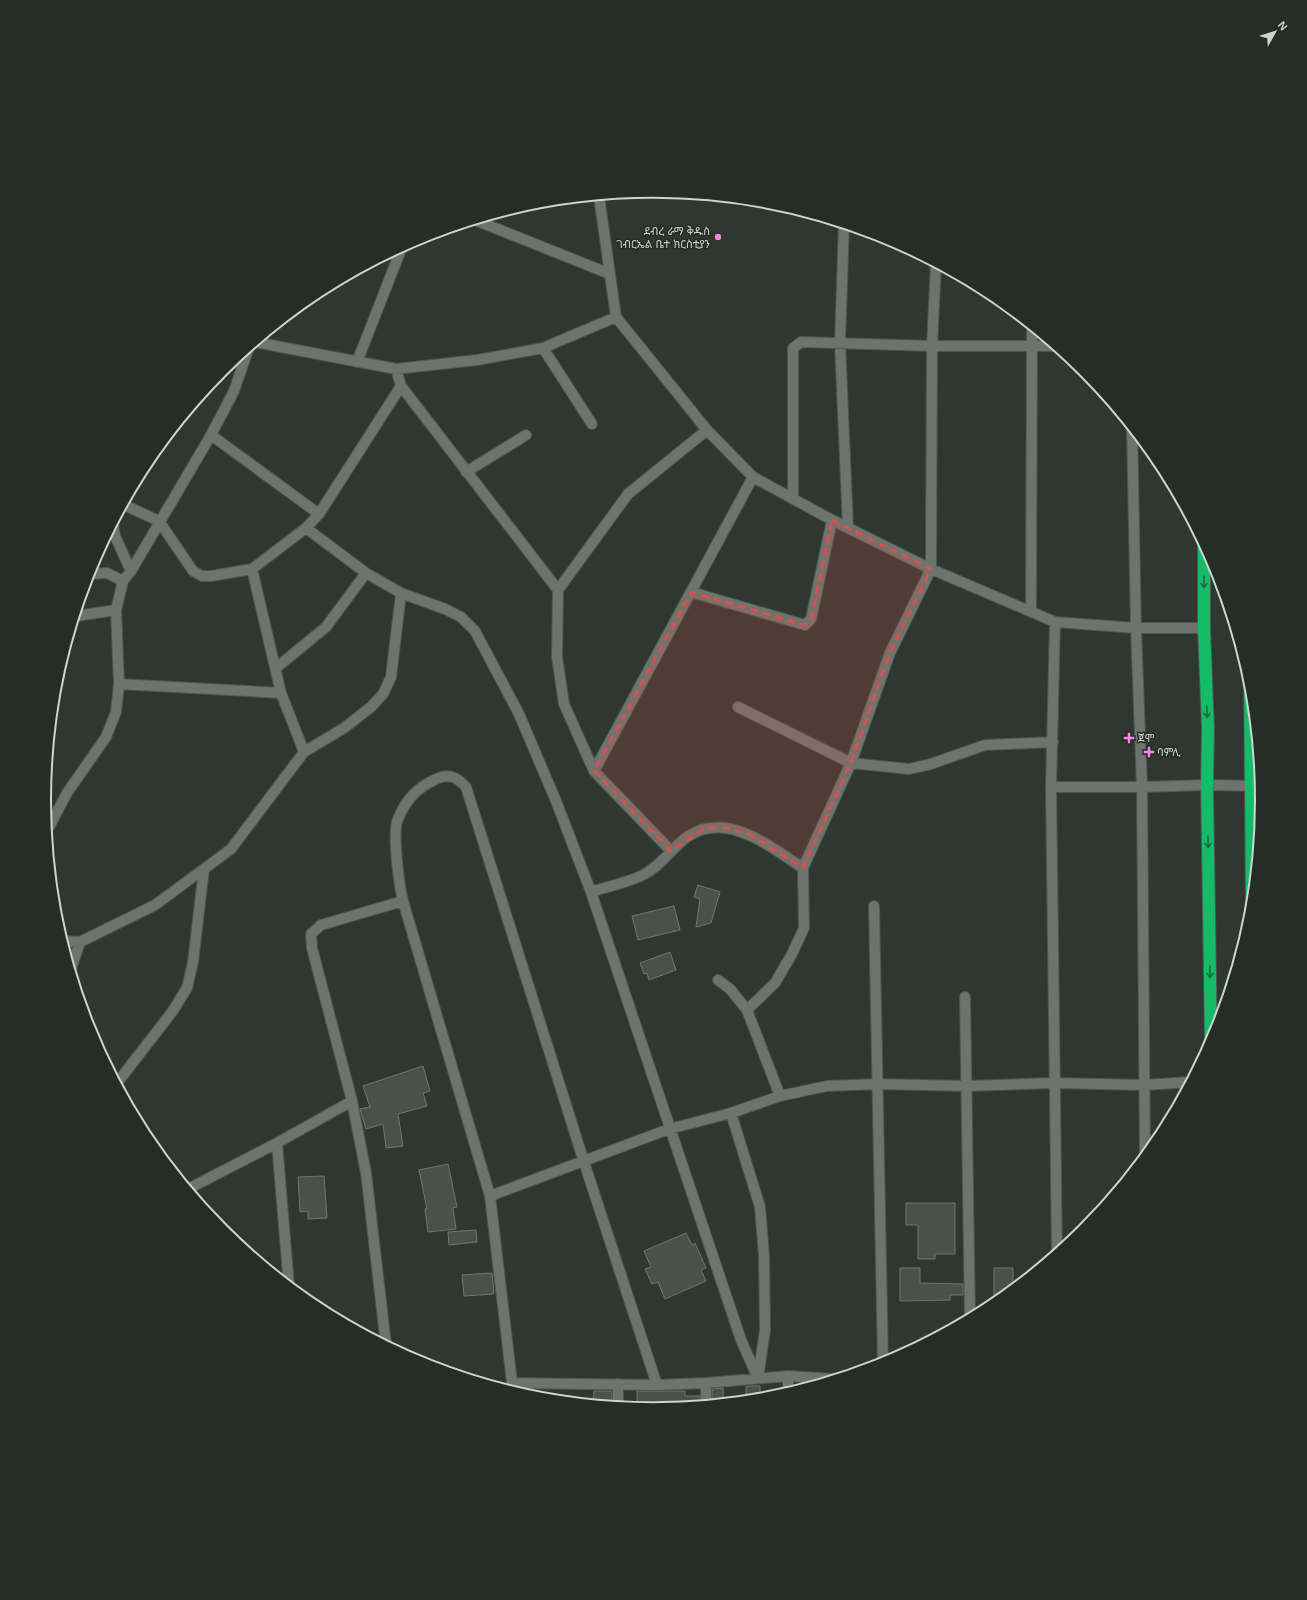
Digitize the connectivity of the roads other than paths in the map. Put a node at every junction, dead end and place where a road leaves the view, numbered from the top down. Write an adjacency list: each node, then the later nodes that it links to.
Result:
1 (600, 200): 6 (street)
2 (482, 223): 6 (street)
3 (844, 228): 10 (street)
4 (399, 254): 16 (street)
5 (936, 268): 11 (street)
6 (610, 274): 7 (street)
7 (616, 317): 14 (street); 20 (street)
8 (1032, 332): 12 (street)
9 (261, 343): 16 (street)
10 (840, 343): 11 (street); 26 (street); 32 (street)
11 (932, 346): 12 (street); 36 (street)
12 (1032, 346): 13 (street); 45 (street)
13 (1050, 346)
14 (543, 348): 17 (street); 19 (street)
15 (246, 357): 21 (street)
16 (357, 362): 17 (street)
17 (396, 369): 18 (street)
18 (401, 386): 24 (street); 28 (street)
19 (592, 424)
20 (707, 430): 25 (street); 41 (street)
21 (211, 435): 28 (street); 30 (street)
22 (526, 435): 24 (street)
23 (1132, 435): 48 (street)
24 (466, 472): 41 (street)
25 (753, 477): 26 (street); 42 (street)
26 (793, 498): 29 (street)
27 (128, 507): 30 (street)
28 (320, 514): 31 (street)
29 (832, 520): 32 (street); 42 (street)
30 (159, 521): 35 (street); 37 (street)
31 (306, 528): 35 (street); 38 (street)
32 (848, 528): 36 (street)
33 (115, 531): 37 (street)
34 (1204, 556): 49 (highway, one-way to 49)
35 (252, 569): 50 (street)
36 (931, 569): 45 (street); 56 (street)
37 (131, 570): 40 (street)
38 (366, 573): 43 (street); 50 (street)
39 (95, 574): 40 (street)
40 (123, 581): 44 (street)
41 (558, 590): 57 (street)
42 (691, 592): 57 (street)
43 (401, 593): 55 (street); 66 (street)
44 (116, 610): 46 (street); 51 (street)
45 (1031, 610): 47 (street)
46 (80, 615)
47 (1055, 622): 48 (street); 54 (street)
48 (1136, 628): 49 (street); 61 (street)
49 (1204, 628): 58 (highway, one-way to 58)
50 (276, 668): 52 (street)
51 (119, 684): 52 (street); 62 (street)
52 (281, 693): 55 (street)
53 (738, 707): 56 (street)
54 (1053, 742): 56 (street); 60 (street)
55 (304, 752): 65 (street)
56 (851, 763): 64 (street)
57 (594, 771): 63 (street)
58 (1207, 785): 59 (street); 61 (street); 75 (highway, one-way to 75)
59 (1256, 786)
60 (1051, 787): 61 (street); 78 (street)
61 (1142, 787): 80 (street)
62 (52, 822)
63 (671, 851): 64 (street); 66 (street)
64 (803, 868): 74 (street)
65 (204, 869): 70 (street); 76 (street)
66 (591, 892): 85 (street)
67 (402, 901): 83 (street); 88 (street); 90 (street)
68 (874, 906): 79 (street)
69 (69, 941): 70 (street)
70 (80, 942): 71 (street)
71 (74, 961)
72 (718, 980): 74 (street)
73 (965, 997): 81 (street)
74 (747, 1010): 82 (street)
75 (1211, 1029)
76 (120, 1080)
77 (1185, 1082): 80 (street)
78 (1054, 1083): 80 (street); 81 (street); 91 (street)
79 (878, 1084): 81 (street); 82 (street); 95 (street)
80 (1144, 1085): 87 (street)
81 (967, 1086): 93 (street)
82 (780, 1096): 84 (street)
83 (352, 1102): 86 (street); 94 (street)
84 (731, 1112): 85 (street); 97 (street)
85 (669, 1130): 88 (street); 97 (street)
86 (277, 1144): 89 (street); 92 (street)
87 (1144, 1149)
88 (584, 1162): 90 (street); 101 (street)
89 (192, 1187)
90 (490, 1196): 102 (street)
91 (1057, 1248)
92 (288, 1279)
93 (970, 1313)
94 (385, 1339)
95 (883, 1357)
96 (788, 1376): 97 (street); 98 (street); 104 (street)
97 (758, 1378): 99 (street)
98 (822, 1378)
99 (706, 1383): 101 (street); 105 (street)
100 (618, 1384): 101 (street); 103 (street); 106 (street)
101 (657, 1385)
102 (513, 1386)
103 (518, 1387)
104 (788, 1387)
105 (706, 1400)
106 (618, 1401)

